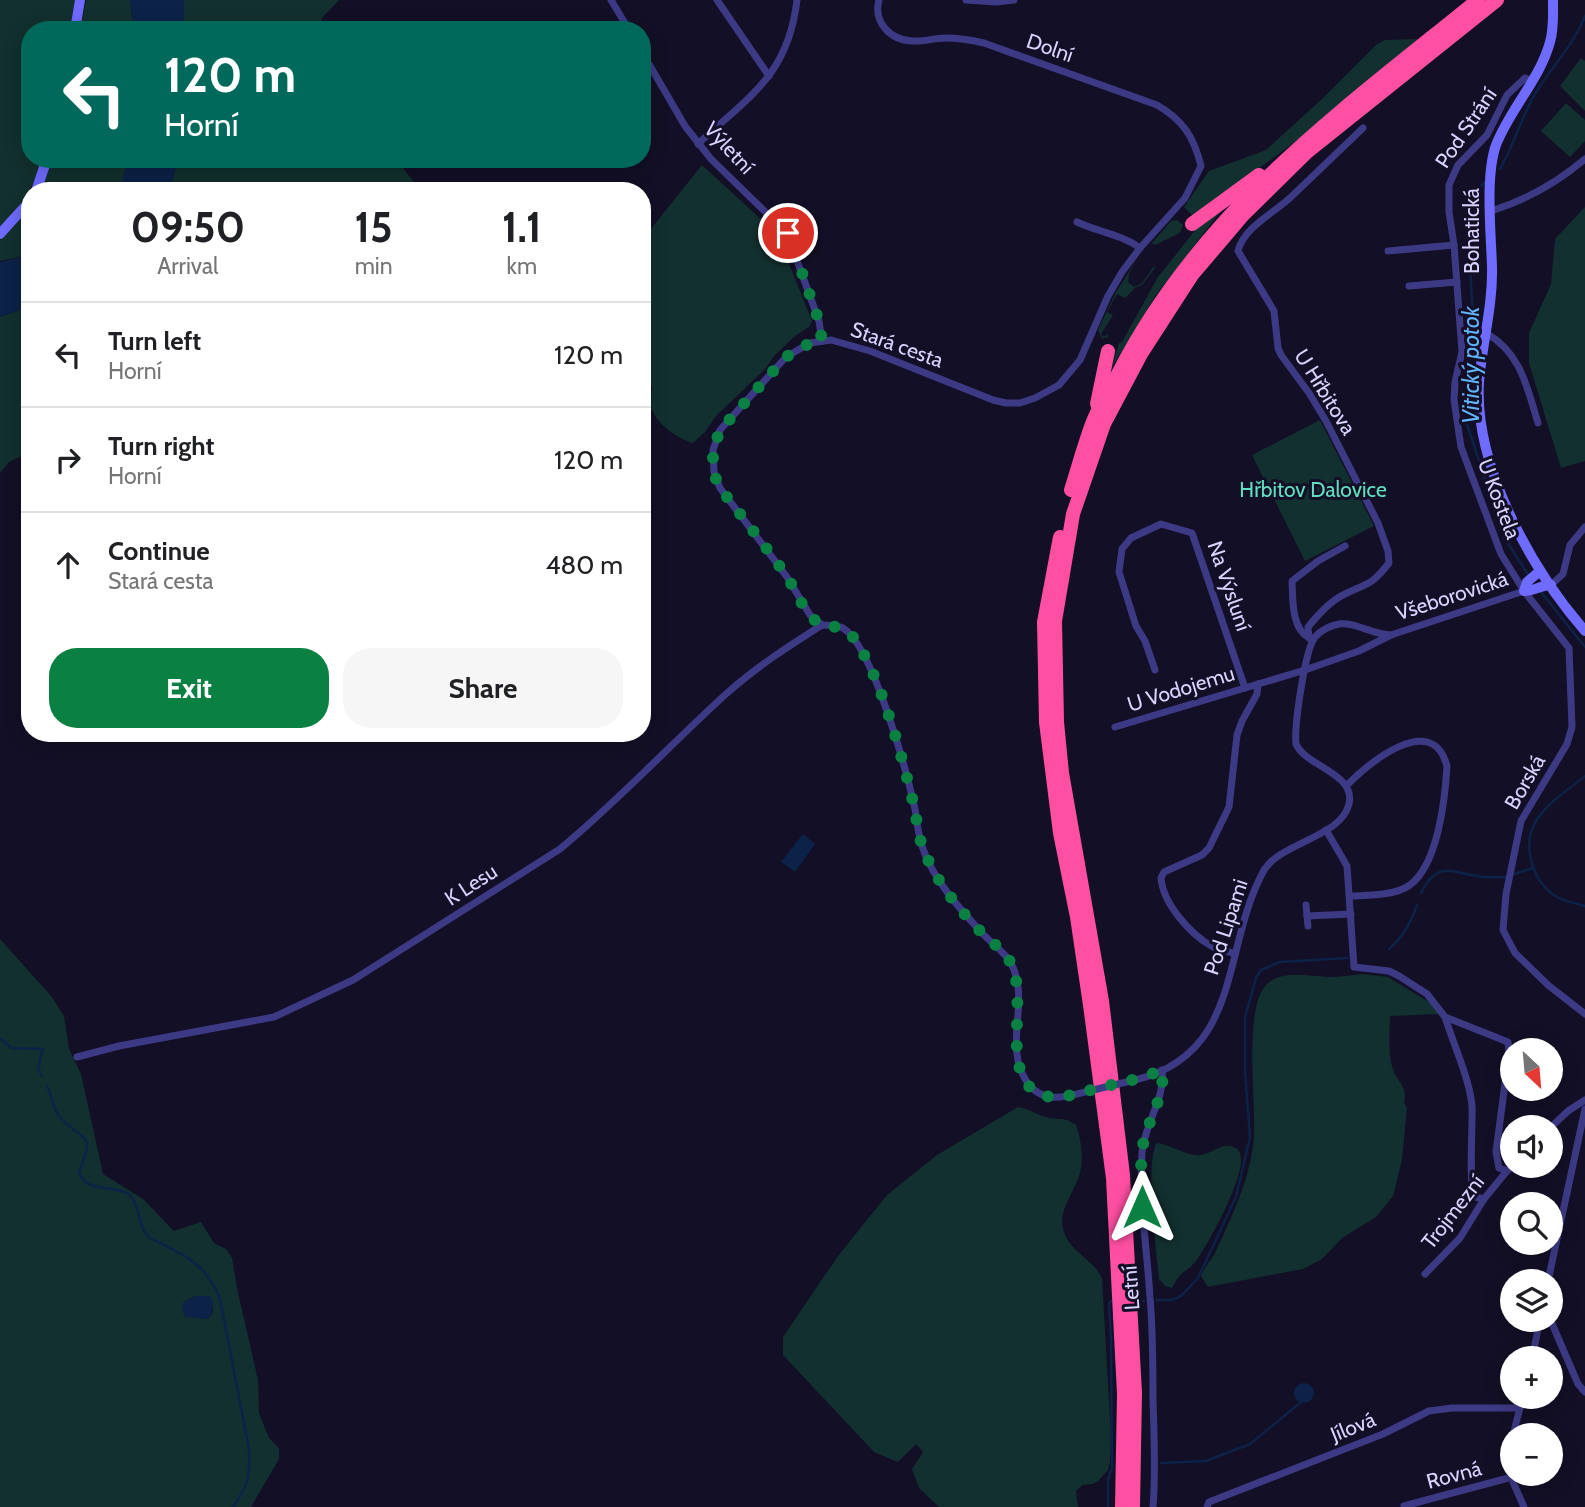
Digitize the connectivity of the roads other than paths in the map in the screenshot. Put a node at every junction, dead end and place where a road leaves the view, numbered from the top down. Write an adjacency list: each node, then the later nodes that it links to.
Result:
1 (80, 0): 11 (street)
2 (611, 0): 12 (street)
3 (717, 0): 15 (street)
4 (797, 0): 15 (street)
5 (879, 0): 21 (street, Dolní)
6 (967, 0): 7 (street)
7 (1014, 0)
8 (1478, 0): 13 (highway)
9 (1497, 0): 13 (highway)
10 (1553, 0): 16 (street, Bohatická)
11 (76, 21)
12 (624, 21)
13 (1428, 49): 19 (highway); 79 (highway)
14 (651, 67): 18 (street, Výletní)
15 (769, 76): 18 (street)
16 (1528, 79): 23 (street, Bohatická); 27 (street, Pod Strání)
17 (1363, 128): 44 (street, U Hřbitova)
18 (698, 144): 34 (street, Výletní)
19 (1300, 145): 25 (highway); 36 (highway)
20 (1585, 159): 23 (street)
21 (1201, 166): 28 (street, Stará cesta)
22 (21, 211): 26 (street)
23 (1491, 211): 33 (street, Bohatická)
24 (1077, 222): 28 (street)
25 (1192, 224)
26 (0, 234)
27 (1454, 244): 29 (street); 30 (street, Pod Strání)
28 (1140, 248): 34 (street, Stará cesta)
29 (1388, 251)
30 (1457, 282): 31 (street); 32 (street, Pod Strání)
31 (1409, 286)
32 (1461, 331): 40 (street, U Kostela)
33 (1486, 333): 37 (street); 40 (street, Bohatická)
34 (822, 341): 41 (street, Stará cesta)
35 (1108, 351): 36 (highway)
36 (1093, 423): 78 (highway)
37 (1538, 423)
38 (1585, 527): 40 (street)
39 (1345, 546): 44 (street)
40 (1536, 583): 42 (street, Bohatická); 43 (street, Všeborovická); 58 (street, Borská)
41 (822, 625): 60 (street, K Lesu); 61 (street, Pod Lipami, bridge)
42 (1585, 631)
43 (1391, 635): 44 (street, Všeborovická); 46 (street, Všeborovická)
44 (1311, 639): 46 (street)
45 (1155, 670): 48 (street, Na Výsluní)
46 (1305, 670): 47 (street, Všeborovická); 50 (street)
47 (1258, 684): 48 (street, U Vodojemu); 57 (street)
48 (1245, 688): 49 (street, U Vodojemu)
49 (1115, 727)
50 (1346, 786): 51 (street, Pod Lipami); 52 (street)
51 (1326, 830): 52 (street); 57 (street, Pod Lipami)
52 (1351, 896): 54 (street)
53 (1306, 905): 55 (street)
54 (1351, 914): 55 (street); 59 (street)
55 (1307, 916): 56 (street)
56 (1308, 926)
57 (1235, 954): 61 (street, Pod Lipami)
58 (1585, 1014)
59 (1445, 1017): 64 (street); 69 (street)
60 (77, 1057)
61 (1162, 1070): 80 (street, Letní)
62 (1585, 1101): 65 (street)
63 (1585, 1109): 70 (street)
64 (1501, 1115)
65 (1563, 1116)
66 (1500, 1122): 67 (street)
67 (1500, 1168)
68 (1502, 1178): 69 (street, Trojmezní)
69 (1484, 1199): 71 (street, Trojmezní)
70 (1551, 1269)
71 (1425, 1274)
72 (1556, 1332): 73 (street)
73 (1585, 1392)
74 (1500, 1408): 81 (street, Jílová)
75 (1500, 1481): 77 (street, Rovná)
76 (1515, 1486): 82 (street)
77 (1404, 1506)
78 (1122, 1507)
79 (1133, 1507)
80 (1153, 1507)
81 (1207, 1507)
82 (1524, 1507)

